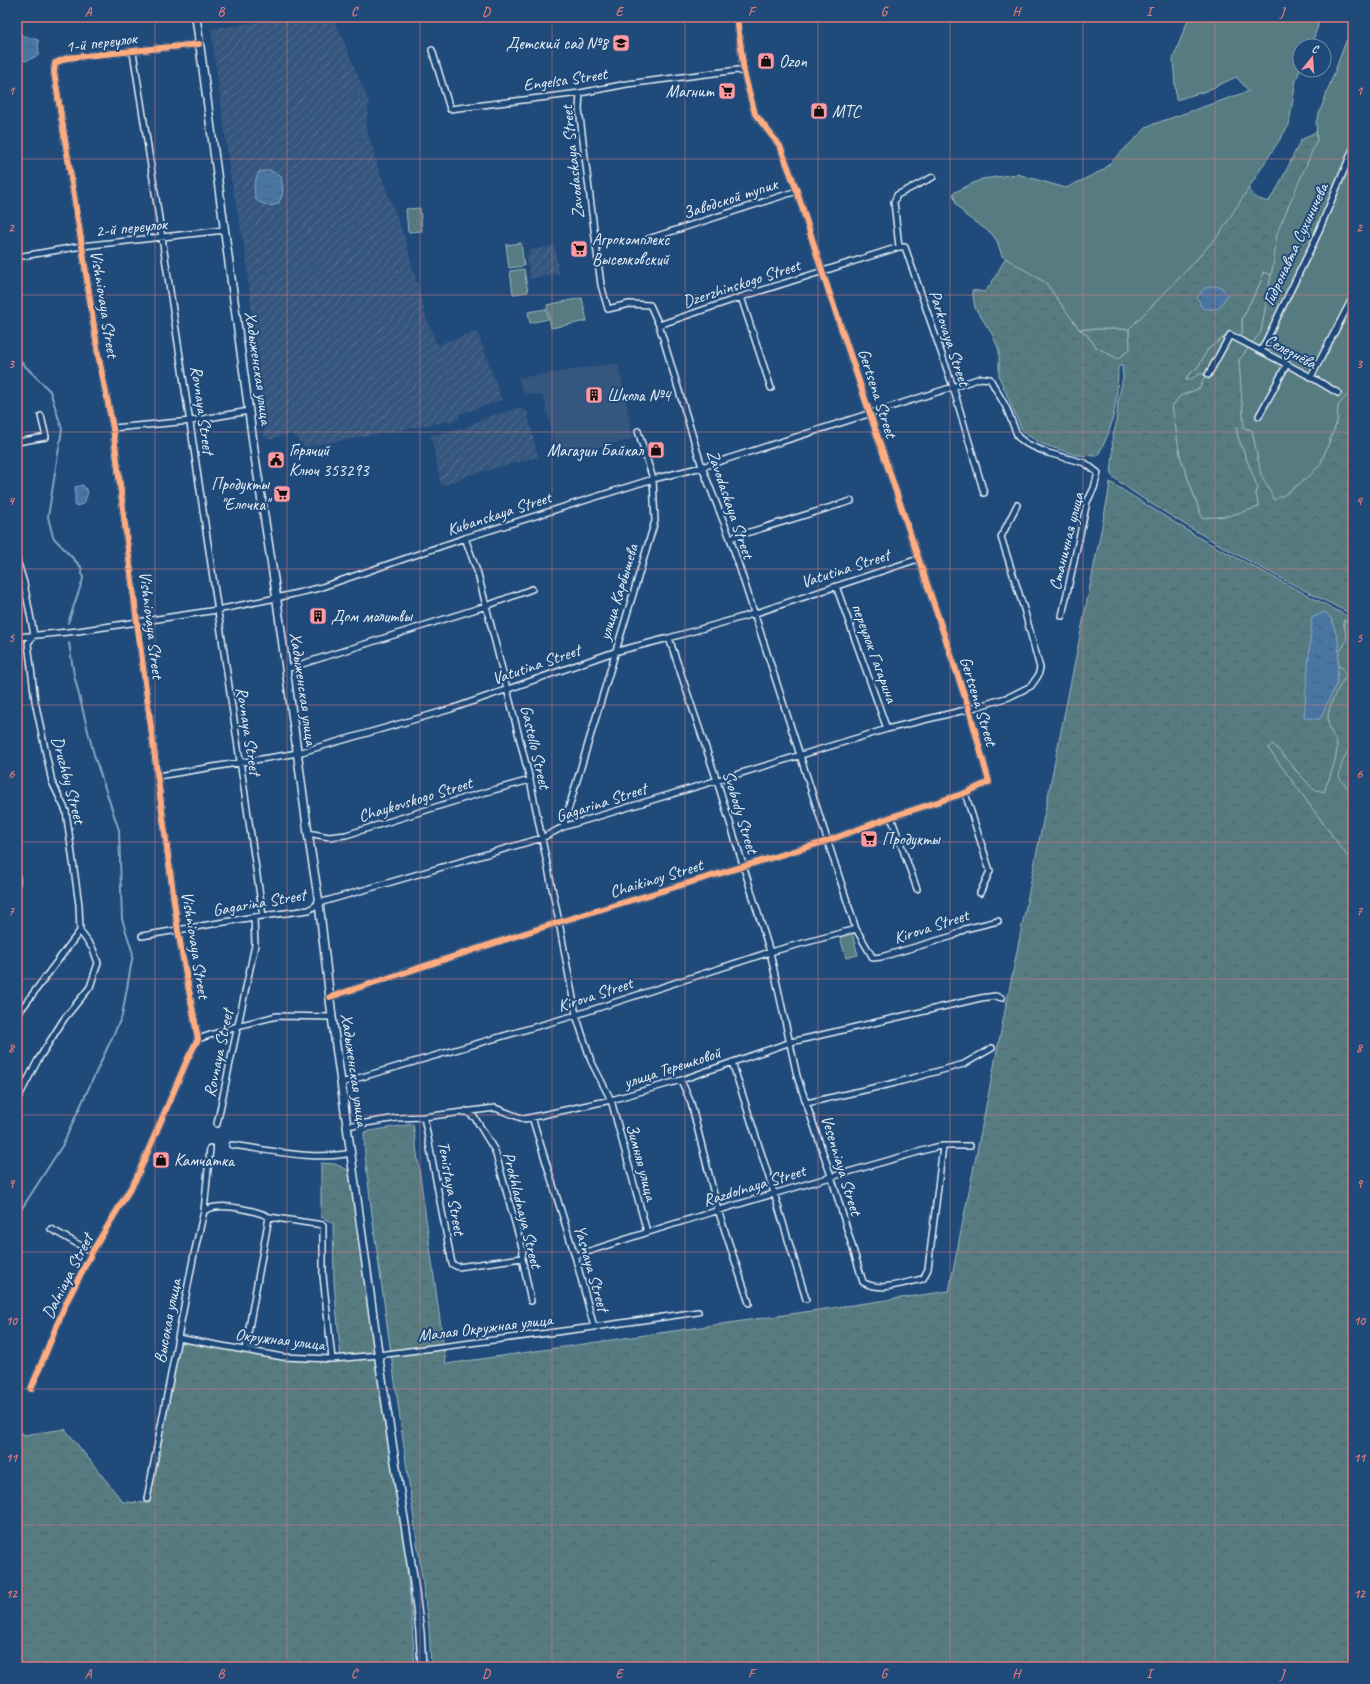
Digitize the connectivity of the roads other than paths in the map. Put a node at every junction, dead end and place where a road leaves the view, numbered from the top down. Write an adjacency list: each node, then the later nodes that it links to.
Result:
1 (196, 17): 3 (main road, Хадыженская улица)
2 (737, 17): 7 (street, Gertsena Street)
3 (199, 44): 5 (street, 1-й переулок); 12 (main road, Хадыженская улица)
4 (432, 50): 8 (street, Engelsa Street)
5 (133, 52): 6 (street, 1-й переулок); 13 (street, Rovnaya Street)
6 (55, 63): 15 (street, Vishniovaya Street)
7 (744, 73): 8 (street, Engelsa Street); 11 (street, Gertsena Street)
8 (580, 93): 21 (street, Zavodaskaya Street)
9 (1353, 149): 22 (street, Гидронавта Сухиничева)
10 (933, 177): 16 (street, Parkovaya Street)
11 (797, 191): 14 (street, Заводской тупик); 18 (street, Gertsena Street)
12 (225, 230): 13 (street, 2-й переулок); 29 (main road, Хадыженская улица)
13 (163, 238): 15 (street, 2-й переулок); 33 (street, Rovnaya Street)
14 (648, 239)
15 (82, 246): 17 (street, 2-й переулок); 34 (street, Vishniovaya Street)
16 (900, 247): 18 (street, Dzerzhinskogo Street); 26 (street, Parkovaya Street)
17 (17, 257)
18 (822, 271): 19 (street, Dzerzhinskogo Street); 30 (street, Gertsena Street)
19 (741, 297): 21 (street, Dzerzhinskogo Street); 27 (street)
20 (1353, 297): 25 (street)
21 (659, 325): 37 (street, Zavodaskaya Street)
22 (1261, 350): 23 (street, Селезнёва); 24 (street, Селезнёва)
23 (1287, 364): 25 (street, Селезнёва); 32 (street)
24 (1208, 374)
25 (1311, 377): 28 (street, Селезнёва)
26 (953, 387): 30 (street, Kubanskaya Street); 38 (street, Kubanskaya Street); 40 (street, Parkovaya Street)
27 (772, 388)
28 (1338, 393)
29 (250, 411): 33 (street); 49 (main road, Хадыженская улица)
30 (870, 414): 37 (street, Kubanskaya Street); 45 (street, Gertsena Street)
31 (41, 416): 36 (street)
32 (1259, 416)
33 (191, 421): 34 (street); 51 (street, Rovnaya Street)
34 (113, 428): 54 (street, Vishniovaya Street)
35 (638, 431): 39 (street)
36 (17, 442)
37 (702, 467): 39 (street, Kubanskaya Street); 44 (street, Zavodaskaya Street)
38 (1098, 473): 53 (street, Станичная улица)
39 (653, 479): 43 (street, Kubanskaya Street); 58 (street, улица Карбышева)
40 (984, 493)
41 (851, 501): 44 (street)
42 (1018, 505): 61 (street, Gagarina Street)
43 (465, 538): 49 (street, Kubanskaya Street); 50 (street, Gastello Street)
44 (730, 538): 52 (street, Zavodaskaya Street)
45 (918, 559): 47 (street, Vatutina Street); 61 (street, Gertsena Street)
46 (17, 560): 55 (street, Druzhby Street)
47 (836, 586): 52 (street, Vatutina Street); 62 (street, переулок Гагарина)
48 (532, 589): 50 (street)
49 (276, 598): 51 (street, Kubanskaya Street); 59 (main road, Хадыженская улица)
50 (486, 606): 59 (street); 60 (street, Gastello Street)
51 (217, 610): 54 (street, Kubanskaya Street); 65 (street, Rovnaya Street)
52 (754, 614): 57 (street, Vatutina Street); 64 (street, Zavodaskaya Street)
53 (1062, 616)
54 (137, 622): 55 (street, Kubanskaya Street); 66 (street, Vishniovaya Street)
55 (34, 635): 56 (street, Kubanskaya Street); 87 (street, Druzhby Street)
56 (17, 637)
57 (669, 638): 58 (street, Vatutina Street); 68 (street, Svobody Street)
58 (614, 652): 60 (street, Vatutina Street); 72 (street, улица Карбышева)
59 (286, 669): 63 (main road, Хадыженская улица)
60 (508, 689): 63 (street, Vatutina Street); 67 (street, Gastello Street)
61 (969, 709): 62 (street, Gagarina Street); 69 (street, Gertsena Street)
62 (887, 729): 64 (street, Gagarina Street)
63 (298, 753): 65 (street, Vatutina Street); 73 (main road, Хадыженская улица)
64 (800, 756): 68 (street, Gagarina Street); 75 (street, Zavodaskaya Street)
65 (240, 763): 66 (street, Vatutina Street); 82 (street, Rovnaya Street)
66 (158, 776): 88 (street, Vishniovaya Street)
67 (530, 780): 73 (street, Chaykovskogo Street); 74 (street, Gastello Street)
68 (717, 781): 72 (street, Gagarina Street); 76 (street, Svobody Street)
69 (989, 782): 70 (street, Chaikinoy Street)
70 (965, 794): 71 (street, Chaikinoy Street); 80 (street)
71 (891, 817): 75 (street, Chaikinoy Street); 79 (street)
72 (563, 827): 74 (street, Gagarina Street)
73 (308, 834): 81 (main road, Хадыженская улица)
74 (542, 838): 81 (street, Gagarina Street); 85 (street, Gastello Street)
75 (827, 840): 76 (street, Chaikinoy Street); 86 (street, Zavodaskaya Street)
76 (743, 866): 85 (street, Chaikinoy Street); 90 (street, Svobody Street)
77 (17, 878): 78 (street)
78 (17, 883)
79 (917, 889)
80 (980, 893)
81 (319, 903): 82 (street, Gagarina Street); 92 (main road, Хадыженская улица)
82 (263, 916): 83 (street, Gagarina Street)
83 (254, 917): 88 (street, Gagarina Street); 97 (street, Rovnaya Street)
84 (998, 921): 91 (street, Kirova Street)
85 (559, 922): 92 (street, Chaikinoy Street); 95 (street, Gastello Street)
86 (856, 929): 90 (street, Kirova Street); 91 (street, Zavodaskaya Street)
87 (80, 931): 94 (street); 104 (street)
88 (178, 931): 89 (street, Gagarina Street); 98 (street, Vishniovaya Street)
89 (142, 936)
90 (770, 952): 95 (street, Kirova Street); 99 (street, Svobody Street)
91 (873, 958)
92 (330, 997): 96 (main road, Хадыженская улица)
93 (1002, 998): 99 (street, улица Терешковой)
94 (17, 1015)
95 (576, 1015): 103 (street, Kirova Street); 105 (street, Gastello Street)
96 (332, 1017): 97 (street); 103 (main road, Хадыженская улица)
97 (237, 1026): 98 (street); 110 (street, Rovnaya Street)
98 (198, 1039): 124 (street, Dalniaya Street)
99 (791, 1042): 101 (street, улица Терешковой); 106 (street, Vesenniaya Street)
100 (992, 1048): 106 (street)
101 (732, 1062): 102 (street, улица Терешковой); 118 (street)
102 (681, 1080): 105 (street, улица Терешковой); 119 (street)
103 (341, 1082): 111 (main road, Хадыженская улица)
104 (17, 1100)
105 (611, 1100): 109 (street, улица Терешковой); 123 (street, Зимняя улица)
106 (807, 1102): 117 (street, Vesenniaya Street)
107 (466, 1111): 108 (street, улица Терешковой); 109 (street, улица Терешковой); 126 (street, Prokhladnaya Street)
108 (424, 1117): 111 (street, улица Терешковой); 126 (street, Tenistaya Street)
109 (532, 1117): 125 (street, Yasnaya Street)
110 (217, 1124)
111 (347, 1126): 116 (main road, Хадыженская улица)
112 (232, 1145): 116 (street)
113 (943, 1146): 114 (street, Razdolnaya Street); 117 (street, Razdolnaya Street); 117 (street, Vesenniaya Street)
114 (970, 1146)
115 (210, 1148): 120 (street, Высокая улица)
116 (351, 1153): 134 (main road, Хадыженская улица)
117 (831, 1176): 118 (street, Razdolnaya Street)
118 (774, 1193): 119 (street, Razdolnaya Street); 127 (street)
119 (718, 1210): 123 (street, Razdolnaya Street); 129 (street)
120 (204, 1211): 121 (street); 132 (street, Высокая улица)
121 (269, 1217): 133 (street); 135 (street)
122 (51, 1229): 124 (street)
123 (647, 1232): 125 (street, Razdolnaya Street)
124 (92, 1252): 136 (street, Dalniaya Street)
125 (575, 1256): 131 (street, Yasnaya Street)
126 (522, 1258): 128 (street, Prokhladnaya Street)
127 (806, 1299)
128 (531, 1301)
129 (749, 1303)
130 (698, 1312): 131 (street, Yasnaya Street)
131 (594, 1327): 134 (street, Малая Окружная улица)
132 (178, 1338): 133 (street, Окружная улица); 137 (street, Высокая улица)
133 (245, 1350): 135 (street, Окружная улица)
134 (379, 1355): 135 (street, Окружная улица); 138 (main road, Хадыженская улица)
135 (332, 1359)
136 (31, 1389)
137 (147, 1499)
138 (422, 1667)

